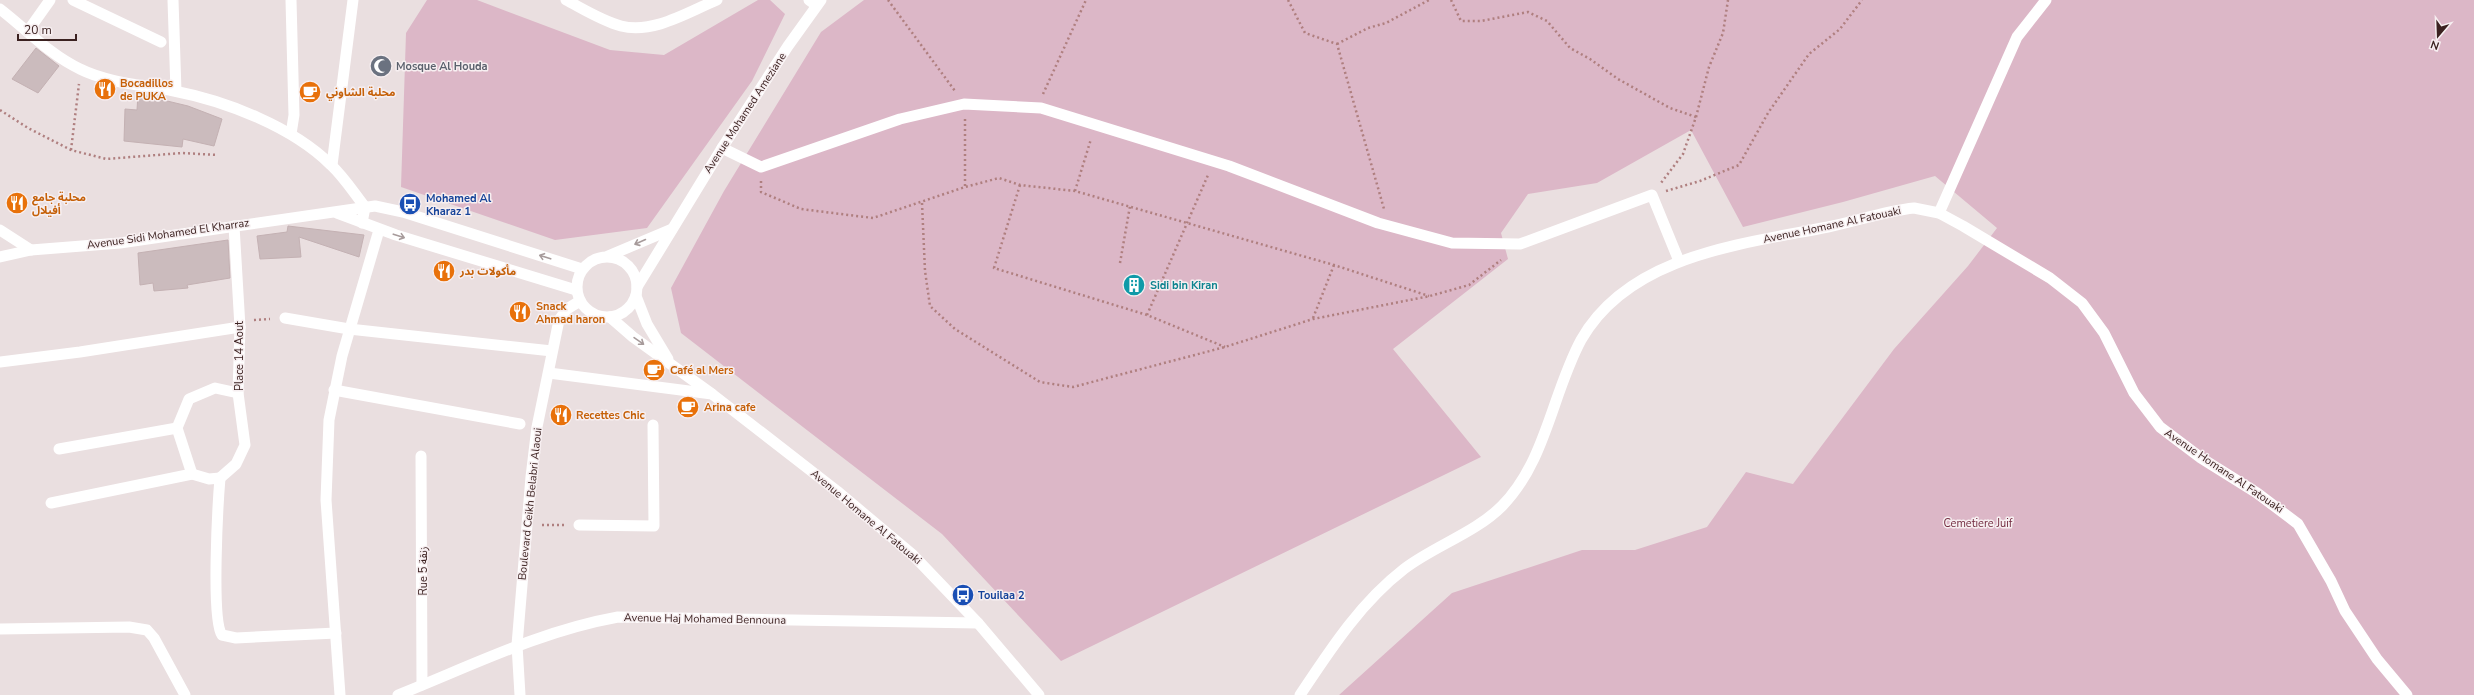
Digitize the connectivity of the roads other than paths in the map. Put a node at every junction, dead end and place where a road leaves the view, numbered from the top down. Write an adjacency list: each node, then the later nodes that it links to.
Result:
1 (50, 0): 11 (street)
2 (73, 0): 12 (street)
3 (173, 0): 13 (street)
4 (291, 0): 14 (street)
5 (353, 0): 16 (street)
6 (566, 0): 7 (street)
7 (716, 0)
8 (2046, 0): 19 (street)
9 (815, 2): 15 (street, Avenue Mohamed Ameziane)
10 (0, 9): 11 (street)
11 (28, 32): 13 (street)
12 (161, 42)
13 (176, 91): 14 (street)
14 (291, 134): 16 (street)
15 (722, 148): 22 (street, Avenue Mohamed Ameziane); 28 (street)
16 (332, 165): 17 (street)
17 (365, 207): 18 (street, Avenue Sidi Mohamed El Kharraz); 20 (street); 29 (street, Avenue Sidi Mohamed El Kharraz, one-way to 17)
18 (336, 213): 20 (street, Avenue Sidi Mohamed El Kharraz); 21 (street, Avenue Sidi Mohamed El Kharraz)
19 (1939, 214): 28 (street, Avenue Homane Al Fatouaki); 64 (street, Avenue Homane Al Fatouaki)
20 (362, 223): 24 (street, Avenue Sidi Mohamed El Kharraz)
21 (234, 226): 25 (street, Avenue Sidi Mohamed El Kharraz); 35 (street, Place 14 Aout)
22 (672, 229): 26 (street, one-way to 26); 31 (street, Avenue Mohamed Ameziane)
23 (0, 230): 25 (street)
24 (380, 230): 30 (street, Avenue Sidi Mohamed El Kharraz, one-way to 30); 36 (street)
25 (31, 250): 27 (street, Avenue Sidi Mohamed El Kharraz)
26 (608, 256): 29 (street); 31 (street)
27 (0, 257)
28 (1679, 261): 63 (street, Avenue Homane Al Fatouaki)
29 (582, 269): 30 (street)
30 (576, 290): 32 (street)
31 (637, 292): 33 (street); 39 (street, Avenue Homane Al Fatouaki)
32 (580, 301): 33 (street); 37 (street, Boulevard Ceikh Belabri Alaoui)
33 (610, 317): 39 (street, Avenue Homane Al Fatouaki, one-way to 39)
34 (285, 318): 36 (street)
35 (239, 324): 38 (street); 42 (street, Place 14 Aout)
36 (349, 329): 37 (street); 41 (street)
37 (552, 351): 40 (street, Boulevard Ceikh Belabri Alaoui)
38 (0, 362)
39 (670, 363): 43 (street, Avenue Homane Al Fatouaki)
40 (549, 373): 43 (street); 56 (street, Boulevard Ceikh Belabri Alaoui)
41 (334, 390): 44 (street); 55 (street)
42 (238, 393): 46 (street); 50 (street, Place 14 Aout)
43 (712, 394): 53 (street, Avenue Homane Al Fatouaki)
44 (520, 424)
45 (653, 425): 52 (street)
46 (177, 428): 47 (street); 49 (street)
47 (59, 449)
48 (421, 456): 57 (street, Rue 5 زنقة)
49 (192, 474): 50 (street); 51 (street)
50 (220, 478): 55 (street)
51 (51, 503)
52 (579, 525)
53 (978, 623): 56 (street, Avenue Haj Mohamed Bennouna); 62 (street, Avenue Homane Al Fatouaki)
54 (0, 629): 58 (street)
55 (336, 633): 59 (street)
56 (518, 644): 57 (street, Avenue Haj Mohamed Bennouna); 61 (street, Boulevard Ceikh Belabri Alaoui)
57 (422, 685): 60 (street, Avenue Haj Mohamed Bennouna)
58 (185, 695)
59 (340, 695)
60 (398, 695)
61 (520, 695)
62 (1039, 695)
63 (1300, 695)
64 (2407, 695)

